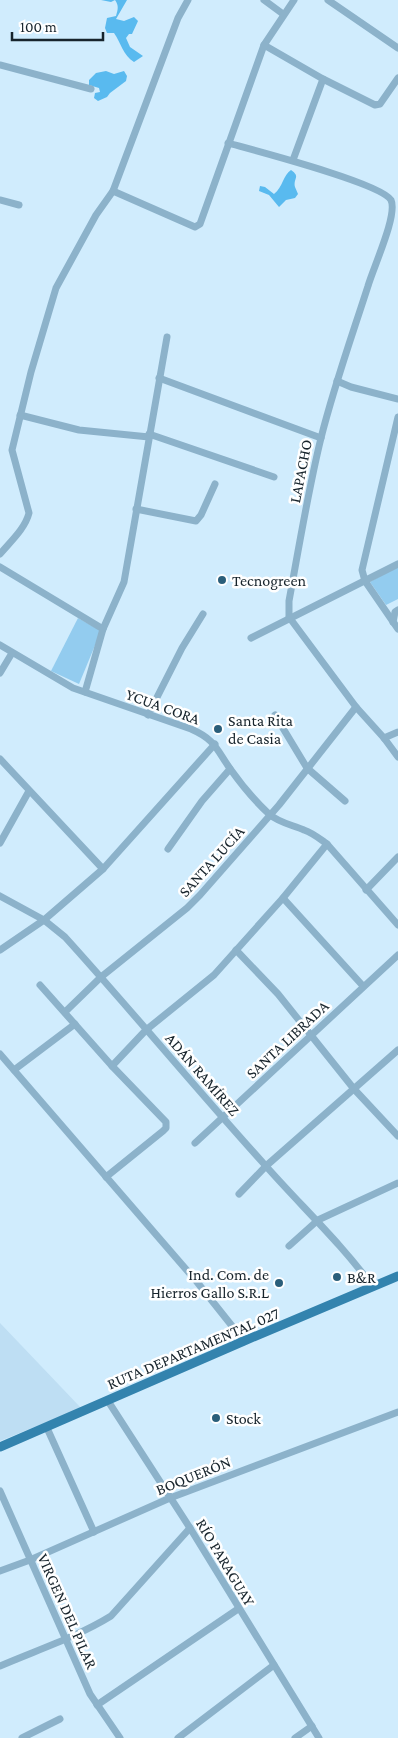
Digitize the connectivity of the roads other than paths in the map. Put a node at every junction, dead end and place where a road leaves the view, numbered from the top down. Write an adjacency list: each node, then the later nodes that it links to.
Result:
1 (188, 0): 14 (street)
2 (264, 0): 5 (street)
3 (294, 0): 5 (street)
4 (328, 0): 7 (street)
5 (283, 14): 6 (street)
6 (264, 45): 10 (street); 12 (street)
7 (398, 48)
8 (0, 65): 11 (street)
9 (398, 78): 10 (street)
10 (323, 79): 13 (street)
11 (91, 88)
12 (228, 143): 13 (street); 14 (street)
13 (293, 160): 19 (street, LAPACHO)
14 (113, 191): 21 (street)
15 (0, 200): 16 (street)
16 (19, 205)
17 (167, 337): 18 (street)
18 (159, 378): 23 (street); 24 (street)
19 (337, 381): 20 (street); 24 (street, LAPACHO)
20 (398, 399)
21 (20, 414): 23 (street); 28 (street)
22 (398, 417): 31 (street)
23 (149, 435): 25 (street); 27 (street)
24 (321, 438): 34 (street, LAPACHO)
25 (274, 477)
26 (215, 484): 27 (street)
27 (136, 508): 36 (street)
28 (0, 554)
29 (398, 564): 31 (street)
30 (0, 567): 36 (street)
31 (365, 581): 34 (street); 35 (street)
32 (398, 610): 35 (street)
33 (204, 614): 44 (street)
34 (289, 617): 38 (street); 43 (street)
35 (393, 622): 37 (street)
36 (103, 629): 42 (street)
37 (398, 629)
38 (251, 638)
39 (0, 645): 40 (street, YCUA CORA)
40 (12, 653): 41 (street); 42 (street, YCUA CORA)
41 (0, 673)
42 (85, 692): 44 (street, YCUA CORA)
43 (356, 707): 47 (street); 51 (street, SANTA LUCÍA)
44 (148, 714): 48 (street, YCUA CORA)
45 (275, 716): 51 (street)
46 (398, 732): 47 (street)
47 (384, 738): 49 (street)
48 (215, 744): 52 (street, YCUA CORA); 60 (street)
49 (398, 757)
50 (0, 759): 53 (street)
51 (307, 768): 54 (street); 55 (street, SANTA LUCÍA)
52 (230, 769): 55 (street, YCUA CORA); 58 (street)
53 (29, 791): 56 (street); 60 (street)
54 (345, 801)
55 (270, 815): 57 (street, YCUA CORA); 69 (street, SANTA LUCÍA)
56 (0, 843)
57 (327, 844): 61 (street, YCUA CORA); 63 (street)
58 (168, 849)
59 (398, 856): 61 (street)
60 (103, 869): 64 (street)
61 (366, 890): 65 (street, YCUA CORA)
62 (0, 896): 64 (street, ADÁN RAMÍREZ)
63 (283, 898): 67 (street); 71 (street)
64 (44, 920): 66 (street); 69 (street, ADÁN RAMÍREZ)
65 (398, 925)
66 (0, 950)
67 (236, 950): 74 (street); 75 (street)
68 (398, 955): 71 (street, SANTA LIBRADA)
69 (101, 978): 72 (street, SANTA LUCÍA); 74 (street, ADÁN RAMÍREZ)
70 (40, 985): 72 (street)
71 (363, 986): 75 (street, SANTA LIBRADA)
72 (65, 1012): 73 (street)
73 (75, 1024): 78 (street); 79 (street)
74 (146, 1030): 78 (street); 81 (street, ADÁN RAMÍREZ)
75 (312, 1035): 80 (street); 81 (street, SANTA LIBRADA)
76 (398, 1050): 80 (street)
77 (0, 1054): 79 (street)
78 (112, 1066): 85 (street)
79 (14, 1070): 85 (street)
80 (354, 1089): 82 (street); 84 (street)
81 (222, 1117): 83 (street, SANTA LIBRADA); 84 (street, ADÁN RAMÍREZ)
82 (398, 1136)
83 (196, 1143)
84 (266, 1166): 87 (street); 88 (street, ADÁN RAMÍREZ)
85 (106, 1177): 92 (street)
86 (398, 1183): 88 (street)
87 (239, 1194)
88 (318, 1220): 89 (street); 91 (street, ADÁN RAMÍREZ)
89 (289, 1246)
90 (398, 1276): 91 (main road, RUTA DEPARTAMENTAL 027)
91 (373, 1287): 92 (main road, RUTA DEPARTAMENTAL 027)
92 (244, 1341): 93 (main road, RUTA DEPARTAMENTAL 027)
93 (108, 1401): 95 (main road, RUTA DEPARTAMENTAL 027); 98 (street, RÍO PARAGUAY)
94 (398, 1412): 98 (street, BOQUERÓN)
95 (47, 1428): 96 (main road, RUTA DEPARTAMENTAL 027); 100 (street)
96 (0, 1447)
97 (0, 1491): 101 (street, VIRGEN DEL PILAR)
98 (170, 1498): 99 (street, RÍO PARAGUAY); 100 (street, BOQUERÓN)
99 (190, 1528): 103 (street, RÍO PARAGUAY); 104 (street)
100 (94, 1532): 101 (street, BOQUERÓN)
101 (30, 1560): 102 (street, BOQUERÓN); 104 (street, VIRGEN DEL PILAR)
102 (0, 1571)
103 (238, 1609): 105 (street, RÍO PARAGUAY); 107 (street)
104 (66, 1639): 106 (street); 107 (street, VIRGEN DEL PILAR)
105 (274, 1665): 109 (street, RÍO PARAGUAY); 112 (street)
106 (0, 1666)
107 (97, 1705): 111 (street, VIRGEN DEL PILAR)
108 (60, 1719): 110 (street)
109 (312, 1726): 113 (street); 114 (street, RÍO PARAGUAY)
110 (22, 1738)
111 (120, 1738)
112 (178, 1738)
113 (295, 1738)
114 (319, 1738)

